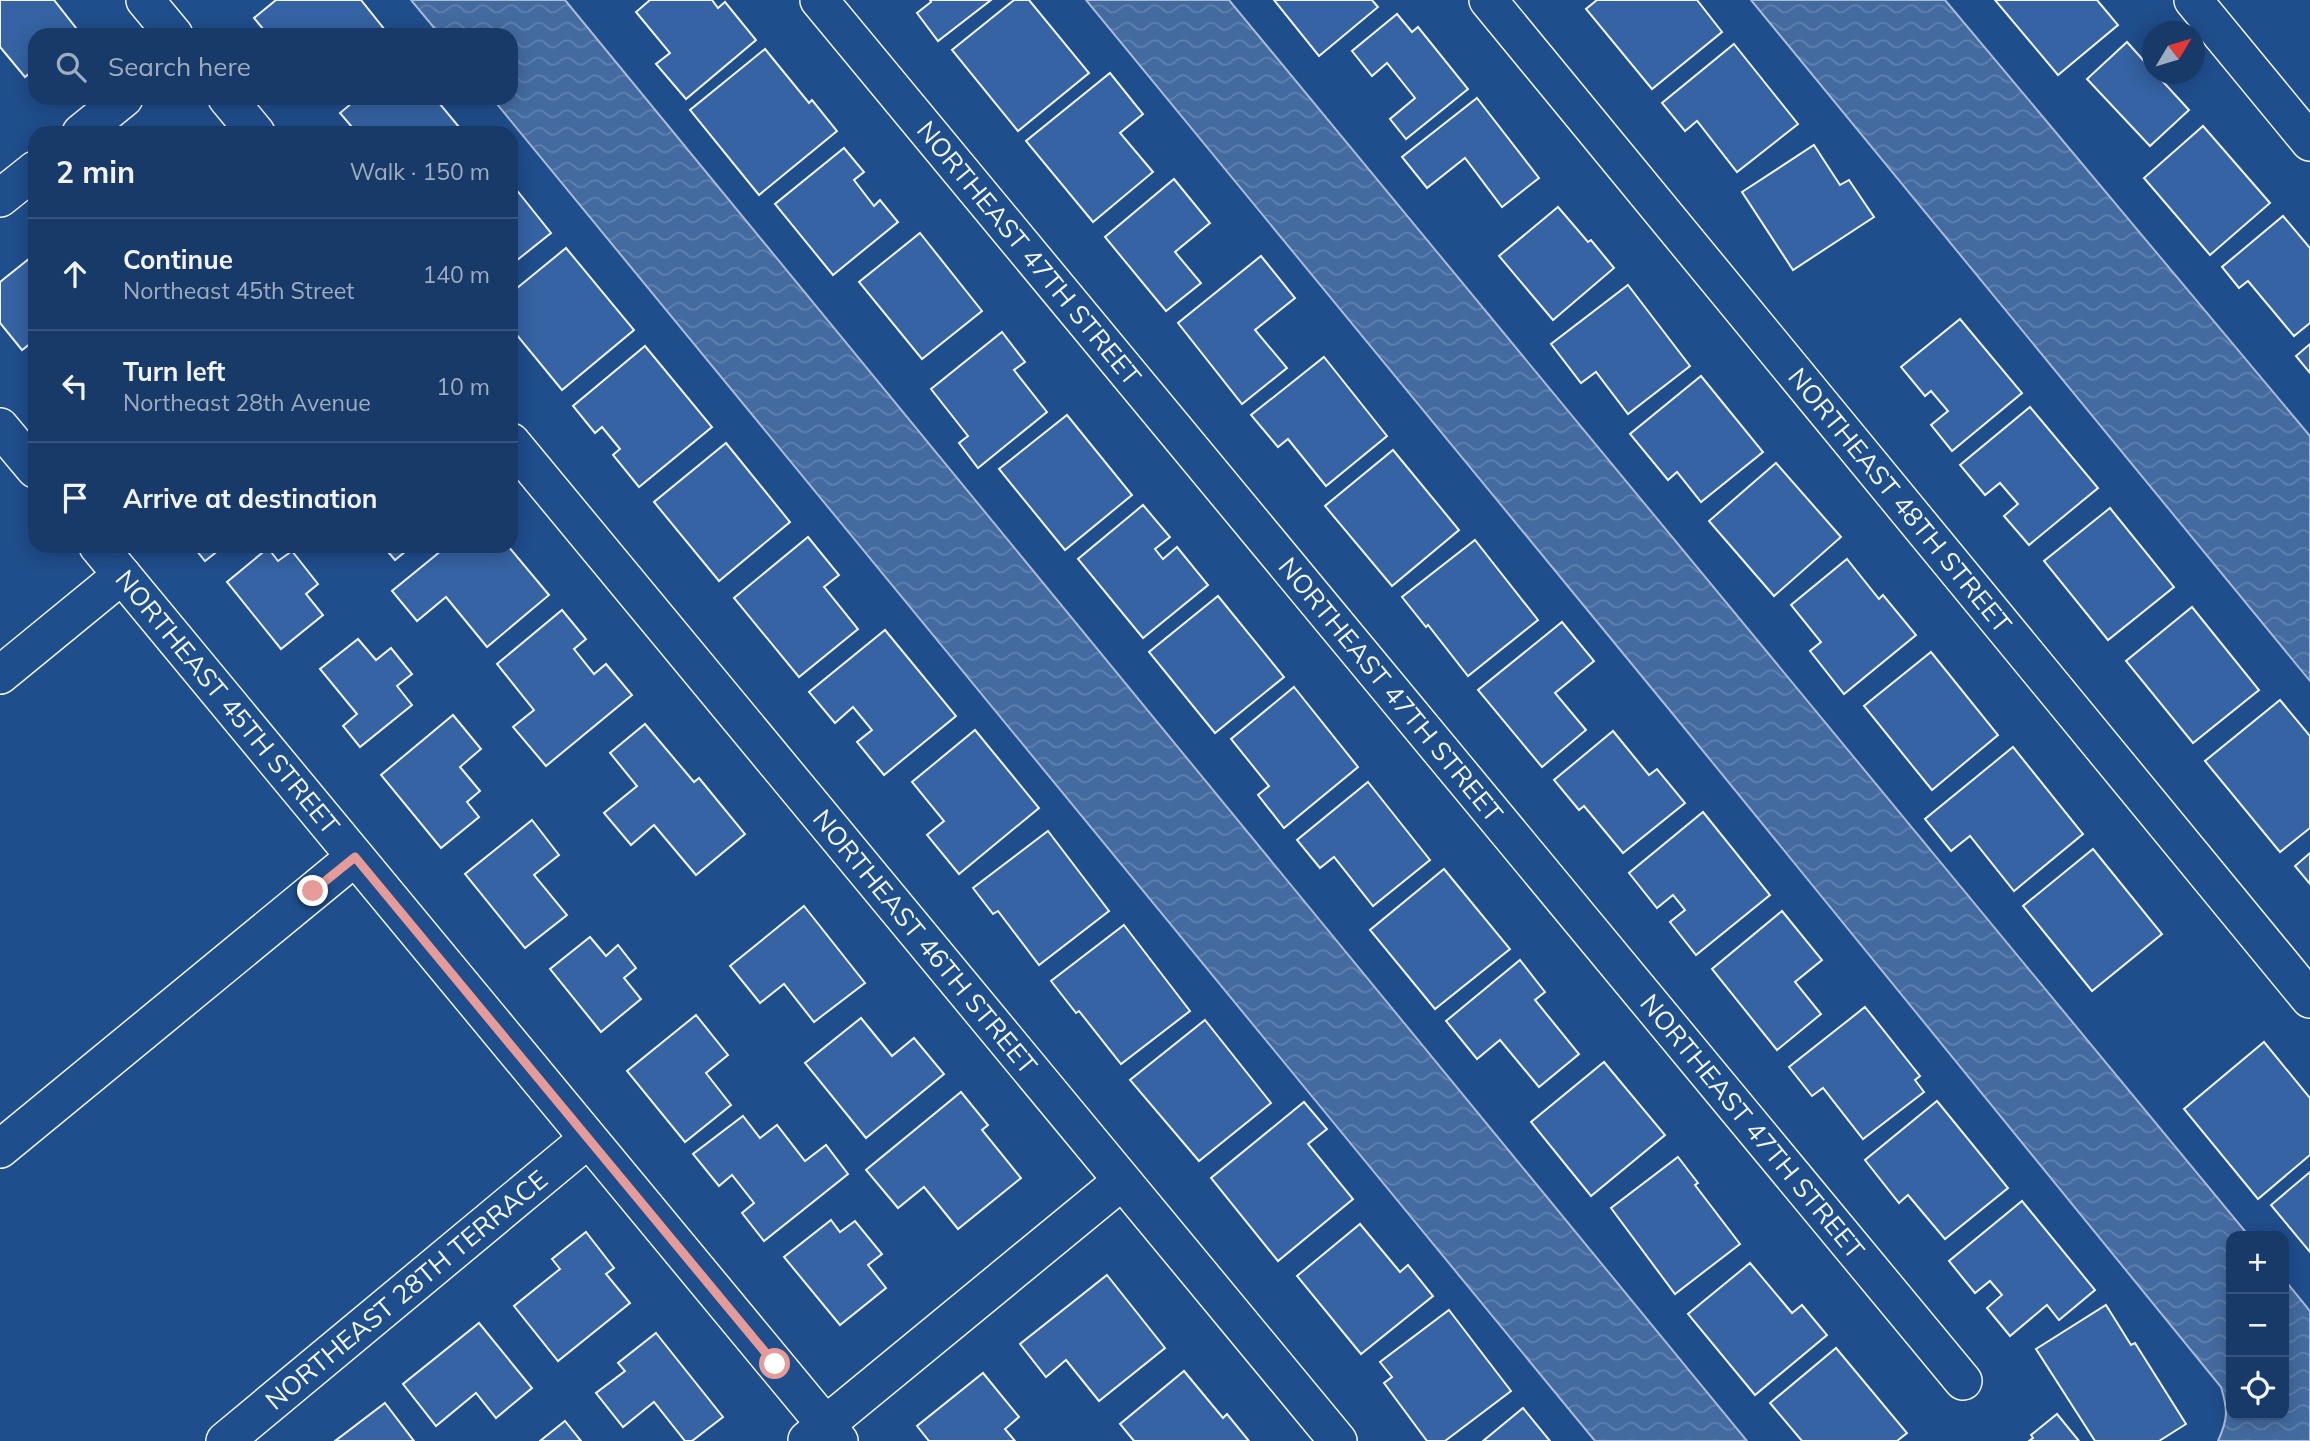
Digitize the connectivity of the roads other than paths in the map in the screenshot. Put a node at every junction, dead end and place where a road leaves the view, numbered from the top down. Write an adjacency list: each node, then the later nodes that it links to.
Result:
1 (145, 0): 5 (street)
2 (819, 0): 24 (street, NORTHEAST 47TH STREET)
3 (1488, 0): 20 (street, NORTHEAST 48TH STREET)
4 (2193, 0): 10 (street)
5 (168, 28)
6 (115, 105): 8 (street)
7 (233, 105): 9 (street)
8 (89, 126)
9 (250, 126)
10 (2310, 142)
11 (28, 176): 12 (street)
12 (0, 198)
13 (0, 426): 15 (street)
14 (518, 450): 23 (street, NORTHEAST 46TH STREET)
15 (28, 460)
16 (104, 553): 17 (street, NORTHEAST 45TH STREET)
17 (121, 575): 18 (street); 19 (street, NORTHEAST 45TH STREET)
18 (0, 675)
19 (355, 857): 21 (street, NORTHEAST 45TH STREET); 22 (street)
20 (2310, 999)
21 (588, 1139): 25 (street, NORTHEAST 45TH STREET); 26 (street, NORTHEAST 28TH TERRACE)
22 (0, 1149)
23 (1122, 1181): 25 (street); 27 (street, NORTHEAST 46TH STREET)
24 (1963, 1381)
25 (824, 1436)
26 (225, 1441)
27 (1338, 1441)

